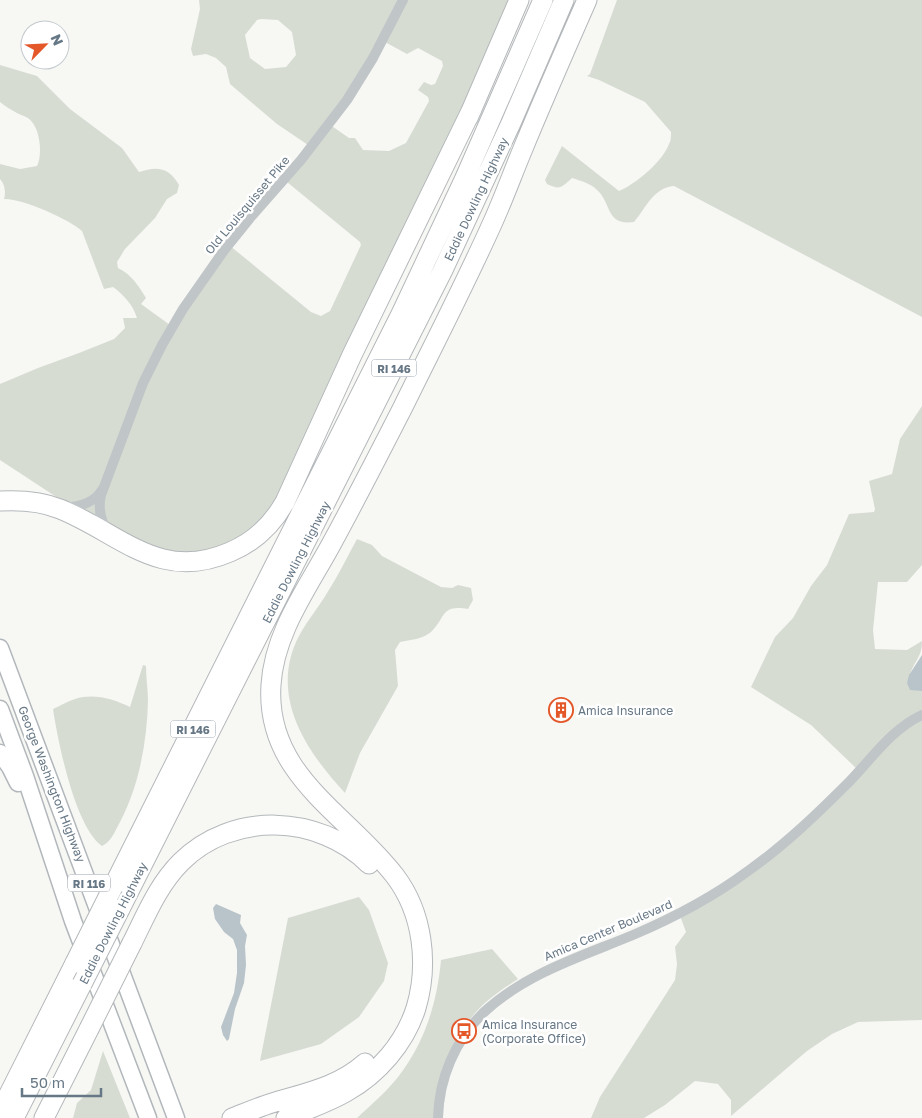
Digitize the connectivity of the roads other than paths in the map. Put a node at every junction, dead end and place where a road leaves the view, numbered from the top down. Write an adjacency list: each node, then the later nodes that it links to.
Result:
1 (403, 0): 8 (street, Old Louisquisset Pike)
2 (520, 0): 6 (highway)
3 (543, 0): 12 (highway, Eddie Dowling Highway / RI 146)
4 (564, 0): 16 (highway, Eddie Dowling Highway / RI 146)
5 (587, 0): 7 (highway)
6 (472, 109): 11 (highway); 12 (highway)
7 (522, 151): 16 (highway); 25 (highway)
8 (103, 490): 10 (street); 11 (street, Old Louisquisset Pike)
9 (2, 501): 10 (highway)
10 (53, 506): 11 (highway)
11 (111, 536)
12 (273, 572): 19 (highway, Eddie Dowling Highway / RI 146, bridge)
13 (0, 648): 23 (main road, George Washington Highway / RI 116)
14 (0, 709): 18 (main road, George Washington Highway / RI 116)
15 (922, 715): 26 (street, Amica Center Boulevard)
16 (210, 730): 20 (highway, Eddie Dowling Highway / RI 146, bridge)
17 (0, 753): 18 (main road)
18 (55, 866): 22 (main road, George Washington Highway / RI 116)
19 (0, 1112)
20 (14, 1118)
21 (44, 1118): 24 (highway, bridge)
22 (148, 1118)
23 (176, 1118)
24 (232, 1118)
25 (286, 1118)
26 (438, 1118)

